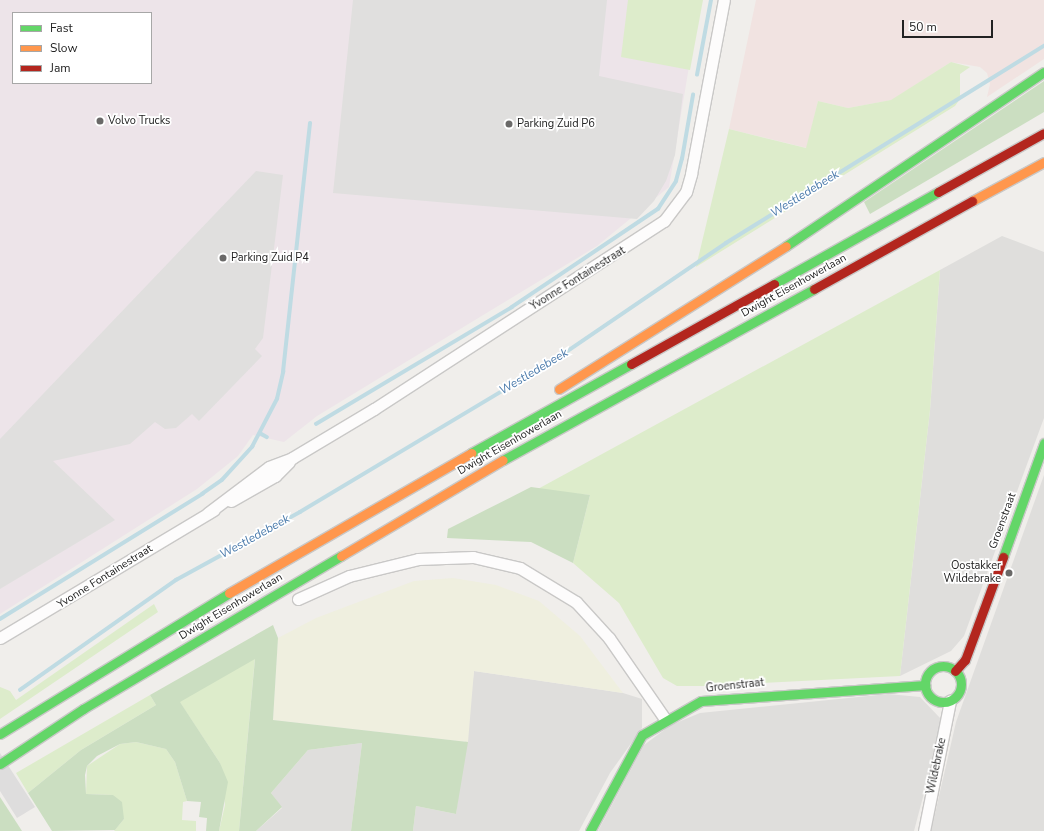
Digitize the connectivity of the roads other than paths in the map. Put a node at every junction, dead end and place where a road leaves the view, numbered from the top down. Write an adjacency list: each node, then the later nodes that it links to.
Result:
1 (724, 0): 8 (street, Yvonne Fontainestraat)
2 (1044, 72): 6 (main road)
3 (1044, 133): 6 (main road, Dwight Eisenhowerlaan)
4 (1044, 162): 14 (main road, Dwight Eisenhowerlaan)
5 (1044, 443): 9 (main road, Groenstraat)
6 (469, 454): 13 (main road, Dwight Eisenhowerlaan)
7 (298, 599): 12 (street)
8 (0, 638)
9 (955, 671): 10 (main road); 11 (main road)
10 (925, 685): 11 (main road); 12 (main road, Groenstraat)
11 (950, 701): 16 (street, Wildebrake)
12 (665, 719): 15 (main road, Groenstraat)
13 (0, 734)
14 (0, 764)
15 (590, 831)
16 (924, 831)

